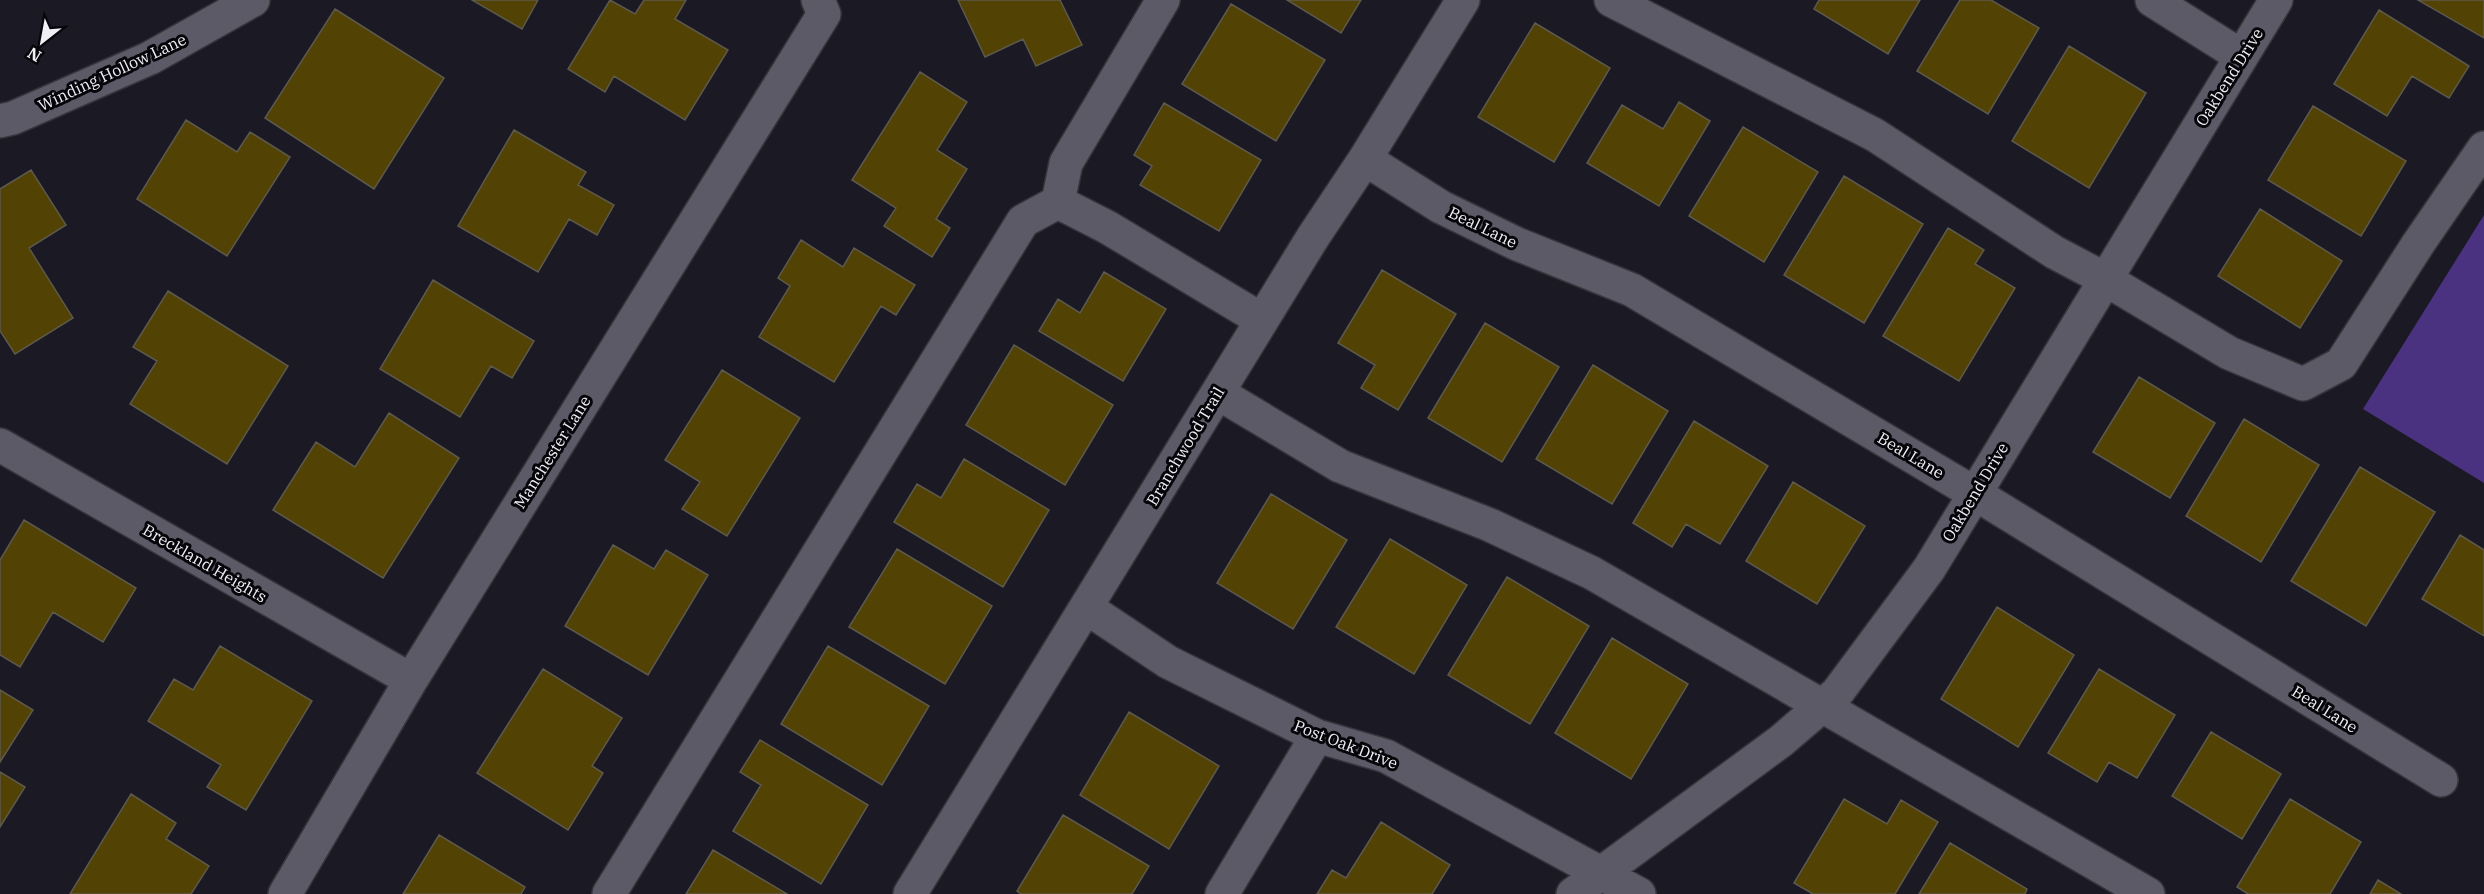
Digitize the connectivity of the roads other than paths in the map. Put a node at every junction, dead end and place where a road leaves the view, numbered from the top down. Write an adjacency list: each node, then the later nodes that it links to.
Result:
1 (253, 0): 9 (street, Winding Hollow Lane)
2 (1163, 0): 12 (street)
3 (1463, 0): 11 (street, Branchwood Trail)
4 (1611, 0): 13 (street)
5 (2152, 0): 8 (street)
6 (2276, 0): 8 (street, Oakbend Drive)
7 (821, 7): 19 (street, Manchester Lane)
8 (2241, 56): 13 (street, Oakbend Drive)
9 (0, 121)
10 (2484, 148): 13 (street)
11 (1365, 159): 14 (street, Branchwood Trail); 17 (street, Beal Lane)
12 (1058, 202): 14 (street); 25 (street)
13 (2105, 279): 17 (street, Oakbend Drive)
14 (1262, 320): 15 (street, Branchwood Trail)
15 (1218, 393): 18 (street, Branchwood Trail); 20 (street)
16 (0, 445): 19 (street, Breckland Heights)
17 (1974, 493): 20 (street, Oakbend Drive); 22 (street, Beal Lane)
18 (1087, 609): 21 (street, Post Oak Drive); 26 (street, Branchwood Trail)
19 (411, 680): 24 (street, Manchester Lane)
20 (1821, 707): 23 (street, Oakbend Drive); 30 (street)
21 (1317, 736): 23 (street, Post Oak Drive); 27 (street)
22 (2441, 780)
23 (1602, 872): 28 (street, Oakbend Drive); 29 (street, Post Oak Drive)
24 (285, 894)
25 (609, 894)
26 (910, 894)
27 (1222, 894)
28 (1573, 894)
29 (1639, 894)
30 (2148, 894)

